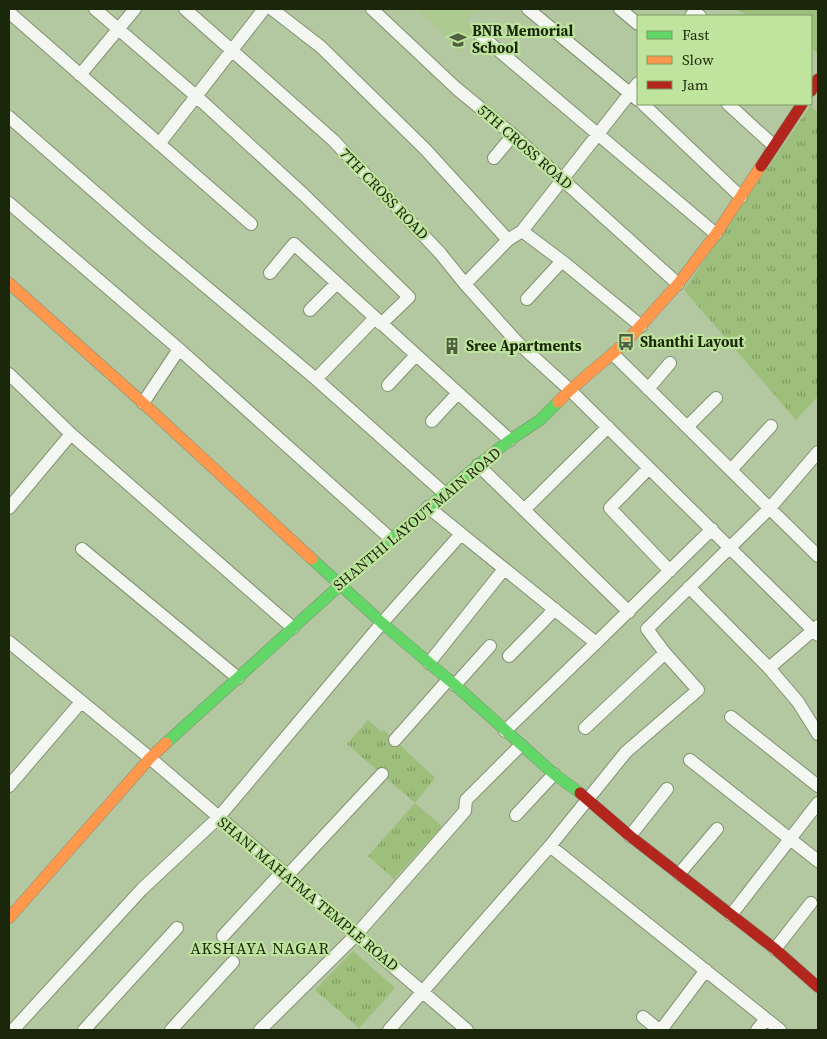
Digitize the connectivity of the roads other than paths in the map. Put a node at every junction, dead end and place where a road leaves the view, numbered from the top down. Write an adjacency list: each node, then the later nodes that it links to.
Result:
1 (95, 9): 11 (street)
2 (135, 9): 11 (street)
3 (185, 9): 13 (street, 7TH CROSS ROAD)
4 (264, 9): 13 (street)
5 (272, 9): 32 (street)
6 (372, 9): 21 (street, 5TH CROSS ROAD)
7 (528, 9): 15 (street)
8 (620, 9): 10 (street)
9 (11, 14): 14 (street)
10 (637, 23)
11 (118, 29): 14 (street); 16 (street)
12 (478, 33): 22 (street)
13 (232, 50): 16 (street); 37 (street, 7TH CROSS ROAD)
14 (80, 75): 23 (street)
15 (636, 92): 22 (street)
16 (196, 96): 23 (street); 41 (street)
17 (644, 105): 27 (street)
18 (729, 105): 24 (street)
19 (801, 105): 24 (street, SHANTHI LAYOUT MAIN ROAD)
20 (9, 117): 48 (street)
21 (513, 134): 25 (street); 26 (street, 5TH CROSS ROAD)
22 (598, 134): 26 (street); 31 (street)
23 (159, 144): 29 (street)
24 (774, 146): 27 (street, SHANTHI LAYOUT MAIN ROAD)
25 (494, 158)
26 (563, 179): 30 (street); 38 (street, 5TH CROSS ROAD)
27 (741, 197): 31 (street, SHANTHI LAYOUT MAIN ROAD)
28 (9, 203): 43 (street)
29 (251, 224)
30 (522, 231): 32 (street); 33 (street)
31 (716, 234): 38 (street, SHANTHI LAYOUT MAIN ROAD)
32 (508, 240): 37 (street)
33 (562, 261): 39 (street); 42 (street)
34 (270, 274): 36 (street)
35 (9, 283): 54 (street)
36 (337, 283): 40 (street); 41 (street)
37 (465, 284): 51 (street, 7TH CROSS ROAD)
38 (678, 284): 42 (street, SHANTHI LAYOUT MAIN ROAD)
39 (527, 300)
40 (310, 310)
41 (378, 321): 45 (street); 48 (street)
42 (641, 326): 44 (street, SHANTHI LAYOUT MAIN ROAD)
43 (179, 349): 54 (street); 72 (street)
44 (613, 354): 50 (street); 51 (street, SHANTHI LAYOUT MAIN ROAD)
45 (416, 355): 49 (street); 52 (street)
46 (670, 363): 50 (street)
47 (9, 374): 59 (street)
48 (316, 380): 65 (street)
49 (388, 385)
50 (648, 389): 58 (street)
51 (570, 390): 57 (street, 7TH CROSS ROAD); 60 (street, SHANTHI LAYOUT MAIN ROAD)
52 (458, 393): 55 (street); 60 (street)
53 (716, 398): 58 (street)
54 (143, 403): 78 (street)
55 (432, 422)
56 (771, 426): 64 (street)
57 (608, 427): 63 (street, 7TH CROSS ROAD); 69 (street)
58 (687, 427): 64 (street)
59 (71, 434): 67 (street); 83 (street)
60 (510, 440): 62 (street, SHANTHI LAYOUT MAIN ROAD)
61 (818, 452): 68 (street)
62 (478, 465): 65 (street, SHANTHI LAYOUT MAIN ROAD); 69 (street)
63 (649, 468): 70 (street, 7TH CROSS ROAD); 77 (street)
64 (731, 470): 68 (street)
65 (444, 493): 66 (street, SHANTHI LAYOUT MAIN ROAD)
66 (428, 507): 71 (street); 72 (street, SHANTHI LAYOUT MAIN ROAD)
67 (9, 508)
68 (770, 508): 73 (street); 75 (street)
69 (524, 510): 81 (street)
70 (712, 529): 73 (street, 7TH CROSS ROAD); 77 (street)
71 (462, 534): 76 (street); 82 (street)
72 (391, 539): 78 (street, SHANTHI LAYOUT MAIN ROAD)
73 (731, 548): 79 (street); 84 (street, 7TH CROSS ROAD)
74 (82, 549): 92 (street)
75 (818, 556)
76 (504, 569): 80 (street); 90 (street)
77 (670, 571): 81 (street)
78 (340, 584): 82 (street); 83 (street, SHANTHI LAYOUT MAIN ROAD)
79 (689, 586): 88 (street); 91 (street)
80 (554, 609): 85 (street); 89 (street)
81 (629, 612): 85 (street)
82 (382, 623): 90 (street); 111 (street)
83 (293, 628): 92 (street, SHANTHI LAYOUT MAIN ROAD)
84 (817, 631): 91 (street)
85 (596, 643): 97 (street)
86 (490, 646): 93 (street)
87 (11, 649): 94 (street, SHANI MAHATMA TEMPLE ROAD)
88 (665, 653): 96 (street); 108 (street)
89 (509, 656)
90 (429, 663): 93 (street)
91 (769, 668): 98 (street)
92 (238, 678): 101 (street, SHANTHI LAYOUT MAIN ROAD)
93 (451, 683): 97 (street); 99 (street)
94 (81, 702): 101 (street, SHANI MAHATMA TEMPLE ROAD); 105 (street)
95 (731, 717): 106 (street)
96 (585, 728)
97 (504, 731): 100 (street)
98 (818, 734)
99 (395, 740)
100 (522, 745): 104 (street); 123 (street)
101 (150, 758): 111 (street, SHANI MAHATMA TEMPLE ROAD); 121 (street, SHANTHI LAYOUT MAIN ROAD)
102 (690, 760): 114 (street)
103 (382, 774): 117 (street)
104 (554, 774): 108 (street); 110 (street)
105 (9, 786)
106 (818, 786)
107 (667, 789): 113 (street)
108 (588, 800): 113 (street); 115 (street)
109 (818, 803): 114 (street)
110 (516, 815)
111 (218, 818): 117 (street, SHANI MAHATMA TEMPLE ROAD); 132 (street)
112 (717, 829): 118 (street)
113 (630, 836): 118 (street)
114 (790, 838): 116 (street); 120 (street)
115 (550, 846): 127 (street); 129 (street)
116 (818, 860)
117 (285, 874): 123 (street, SHANI MAHATMA TEMPLE ROAD); 124 (street)
118 (679, 874): 120 (street)
119 (811, 903): 125 (street)
120 (731, 916): 125 (street)
121 (9, 918)
122 (177, 928): 133 (street)
123 (356, 935): 129 (street, SHANI MAHATMA TEMPLE ROAD); 135 (street)
124 (223, 936)
125 (775, 949): 128 (street)
126 (234, 962): 134 (street)
127 (706, 970): 131 (street); 138 (street)
128 (818, 986)
129 (423, 992): 136 (street); 137 (street, SHANI MAHATMA TEMPLE ROAD)
130 (643, 1017): 138 (street)
131 (766, 1019): 139 (street); 140 (street)
132 (13, 1030)
133 (84, 1030)
134 (171, 1030)
135 (260, 1030)
136 (389, 1030)
137 (467, 1030)
138 (660, 1030)
139 (757, 1030)
140 (780, 1030)

